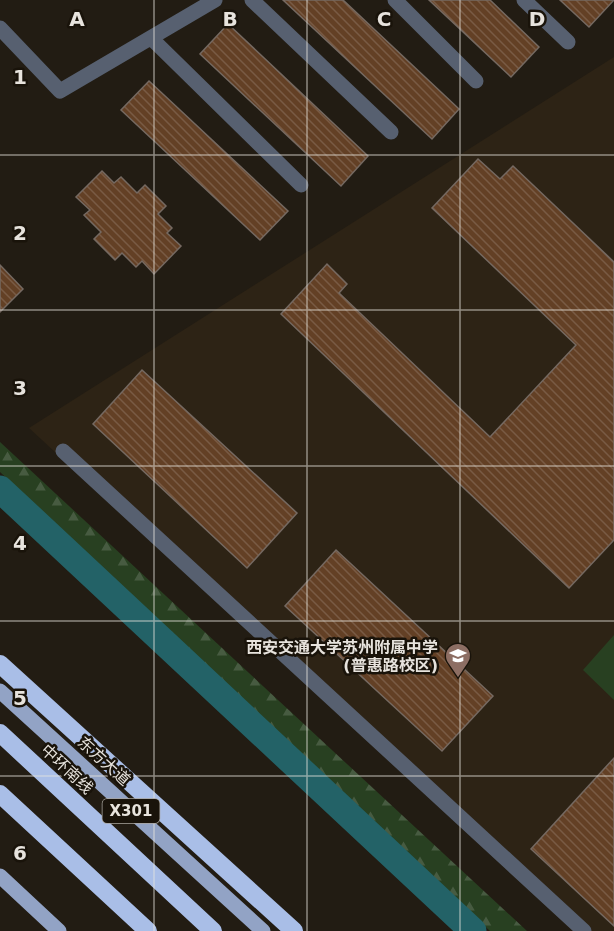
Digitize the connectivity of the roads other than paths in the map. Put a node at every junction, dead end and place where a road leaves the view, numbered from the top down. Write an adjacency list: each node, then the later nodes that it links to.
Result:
1 (216, 0): 6 (lane)
2 (252, 0): 9 (lane)
3 (396, 0): 8 (lane)
4 (524, 0): 7 (lane)
5 (0, 28): 6 (lane)
6 (151, 38): 10 (lane)
7 (568, 42)
8 (476, 81)
9 (390, 132)
10 (301, 185)
11 (63, 451): 22 (lane)
12 (0, 664): 21 (highway)
13 (0, 691): 20 (main road, 东方大道 / X301)
14 (0, 734): 19 (highway, 中环南线)
15 (0, 794): 18 (highway)
16 (0, 876): 17 (main road)
17 (59, 931)
18 (148, 931)
19 (213, 931)
20 (263, 931)
21 (294, 931)
22 (584, 931)

